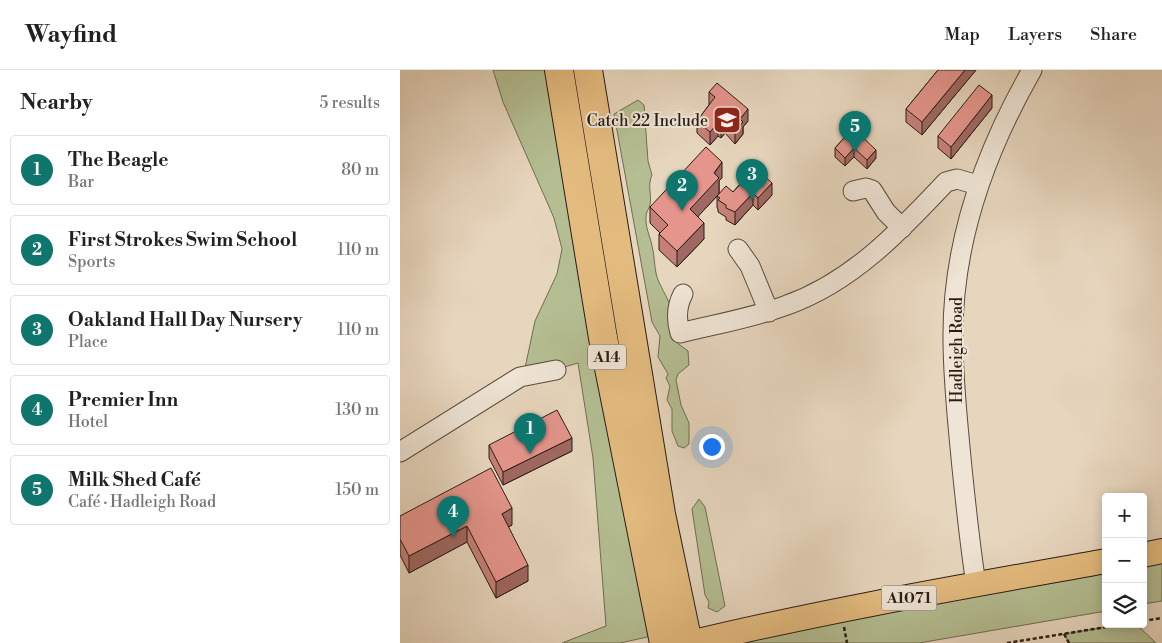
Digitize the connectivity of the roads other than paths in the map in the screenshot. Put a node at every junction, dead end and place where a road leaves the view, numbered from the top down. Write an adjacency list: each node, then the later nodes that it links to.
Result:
1 (559, 70): 16 (highway, A14)
2 (588, 70): 17 (highway, A14)
3 (1032, 70): 4 (street, Hadleigh Road)
4 (978, 185): 6 (street); 15 (street, Hadleigh Road)
5 (853, 191): 6 (street)
6 (902, 228): 9 (street)
7 (738, 249): 9 (street)
8 (683, 294): 9 (street)
9 (769, 312)
10 (556, 370): 11 (street)
11 (400, 452)
12 (1162, 551): 13 (main road)
13 (1147, 554)
14 (1102, 562): 15 (main road, A1071)
15 (976, 584): 17 (main road, A1071)
16 (664, 643)
17 (689, 643)

